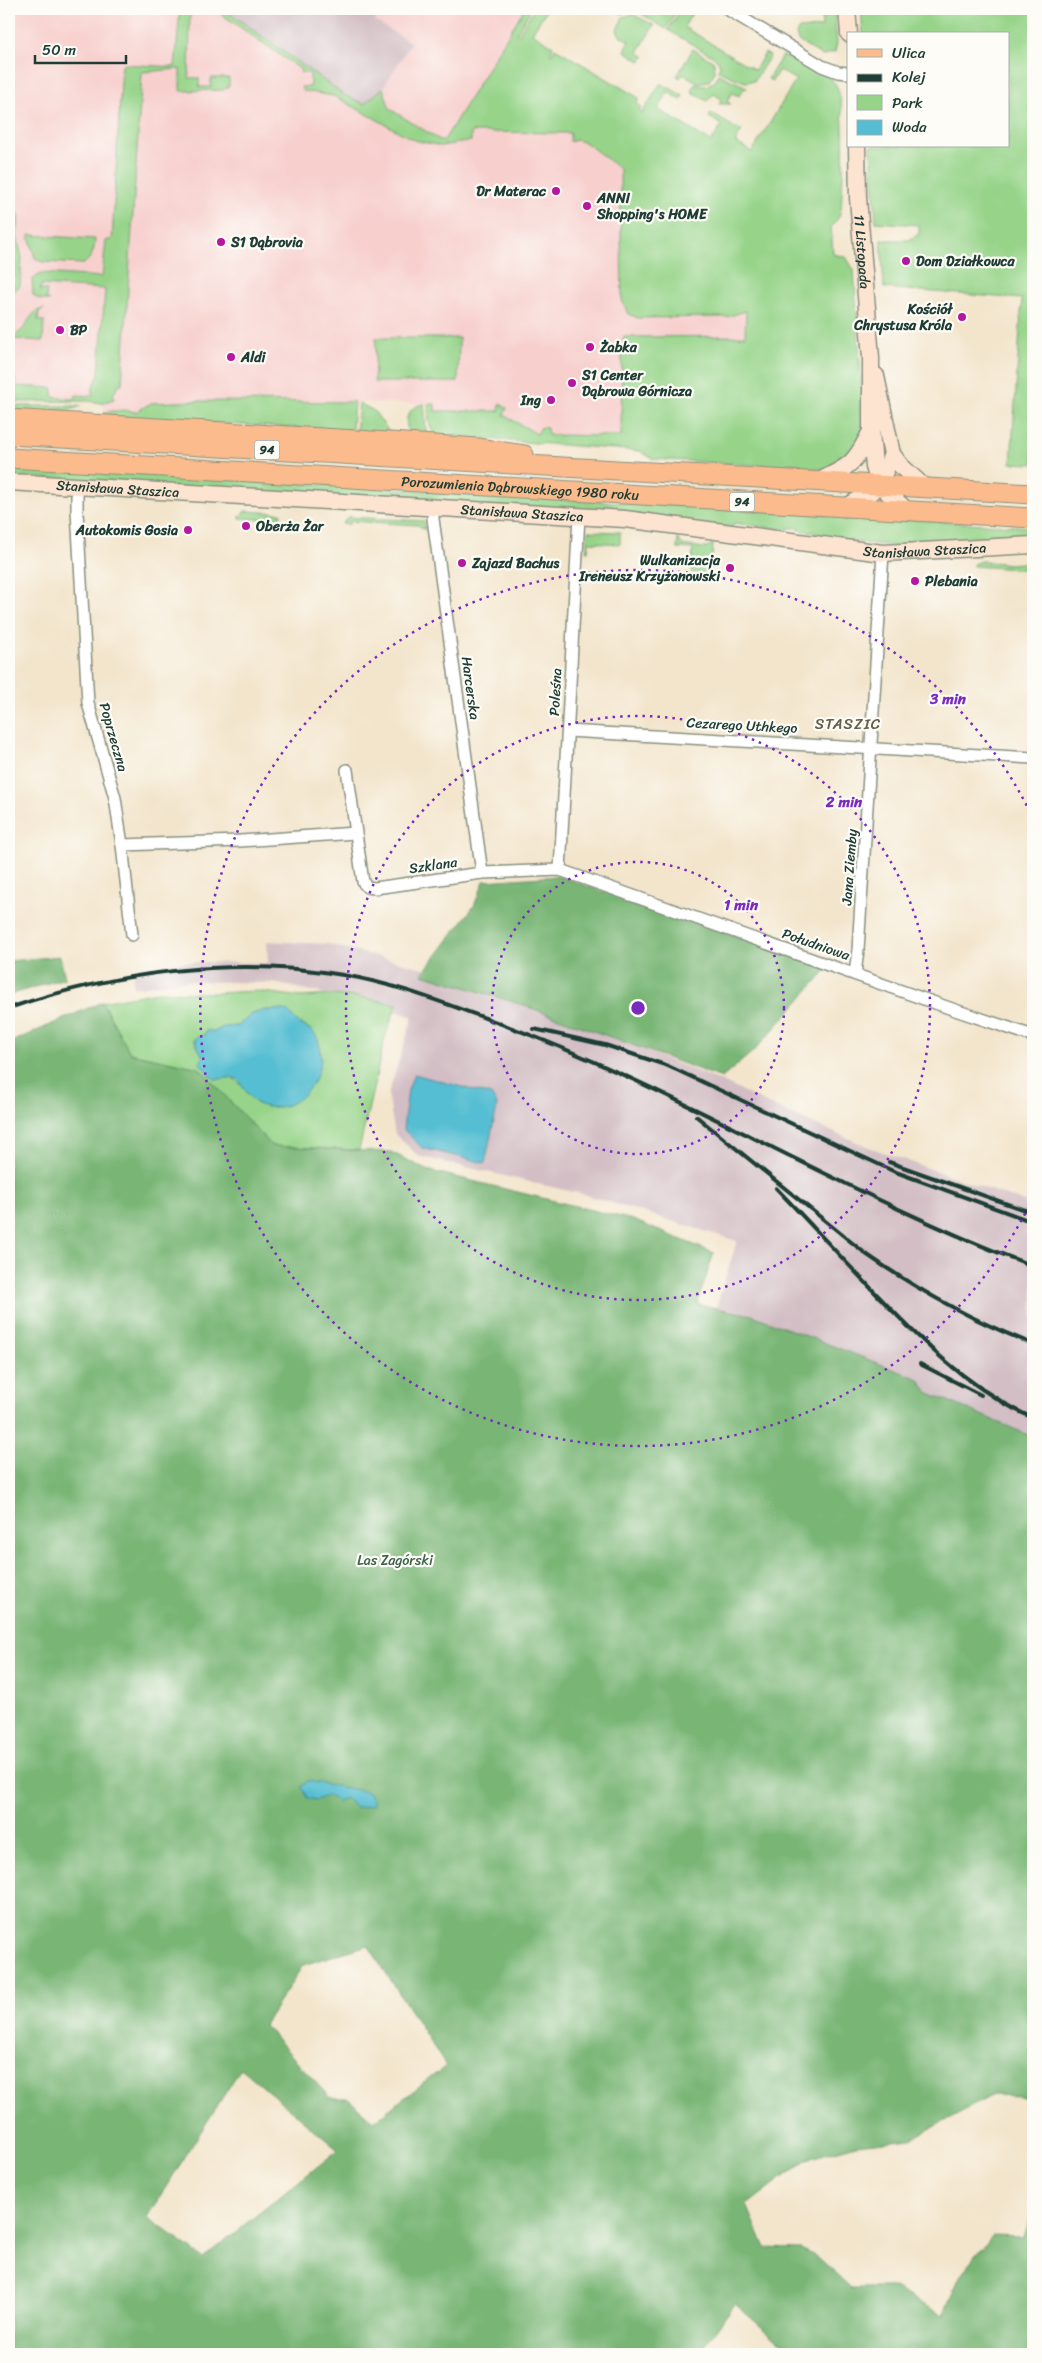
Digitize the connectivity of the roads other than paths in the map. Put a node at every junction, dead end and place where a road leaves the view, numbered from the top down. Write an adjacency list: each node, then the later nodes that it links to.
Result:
1 (727, 9): 4 (street)
2 (847, 9): 3 (street)
3 (849, 32)
4 (847, 73)
5 (857, 148): 6 (street, 11 Listopada)
6 (871, 358): 8 (street, 11 Listopada); 10 (street, 11 Listopada)
7 (9, 419): 12 (main road)
8 (871, 432): 14 (street); 15 (street, 11 Listopada)
9 (9, 435): 12 (main road, Porozumienia Dąbrowskiego 1980 roku / 94)
10 (892, 454): 15 (street); 17 (street)
11 (9, 458): 20 (main road, Porozumienia Dąbrowskiego 1980 roku / 94)
12 (586, 469): 14 (main road, Porozumienia Dąbrowskiego 1980 roku / 94)
13 (9, 482): 16 (street, Stanisława Staszica)
14 (817, 482): 15 (main road, Porozumienia Dąbrowskiego 1980 roku / 94)
15 (880, 485): 17 (main road, Porozumienia Dąbrowskiego 1980 roku / 94); 20 (street); 21 (street)
16 (77, 486): 19 (street, Stanisława Staszica); 31 (street, Poprzeczna)
17 (924, 486): 18 (main road, Porozumienia Dąbrowskiego 1980 roku / 94)
18 (1033, 494)
19 (434, 507): 22 (street, Stanisława Staszica); 33 (street, Harcerska)
20 (844, 508): 21 (main road, Porozumienia Dąbrowskiego 1980 roku / 94)
21 (907, 511): 23 (main road, Porozumienia Dąbrowskiego 1980 roku / 94)
22 (578, 516): 25 (street, Stanisława Staszica); 26 (street, Poleśna)
23 (1033, 518)
24 (1033, 545): 25 (street, Stanisława Staszica)
25 (883, 553): 27 (street, Jana Ziemby)
26 (568, 730): 27 (street, Cezarego Uthkego); 32 (street, Poleśna)
27 (871, 748): 28 (street, Cezarego Uthkego); 35 (street, Jana Ziemby)
28 (1033, 758)
29 (347, 770): 30 (street, Szklana)
30 (355, 832): 31 (street); 33 (street, Szklana)
31 (122, 845): 34 (street, Poprzeczna)
32 (560, 870): 33 (street, Szklana); 35 (street, Południowa)
33 (482, 873)
34 (132, 935)
35 (855, 974): 36 (street, Południowa)
36 (1033, 1036)

